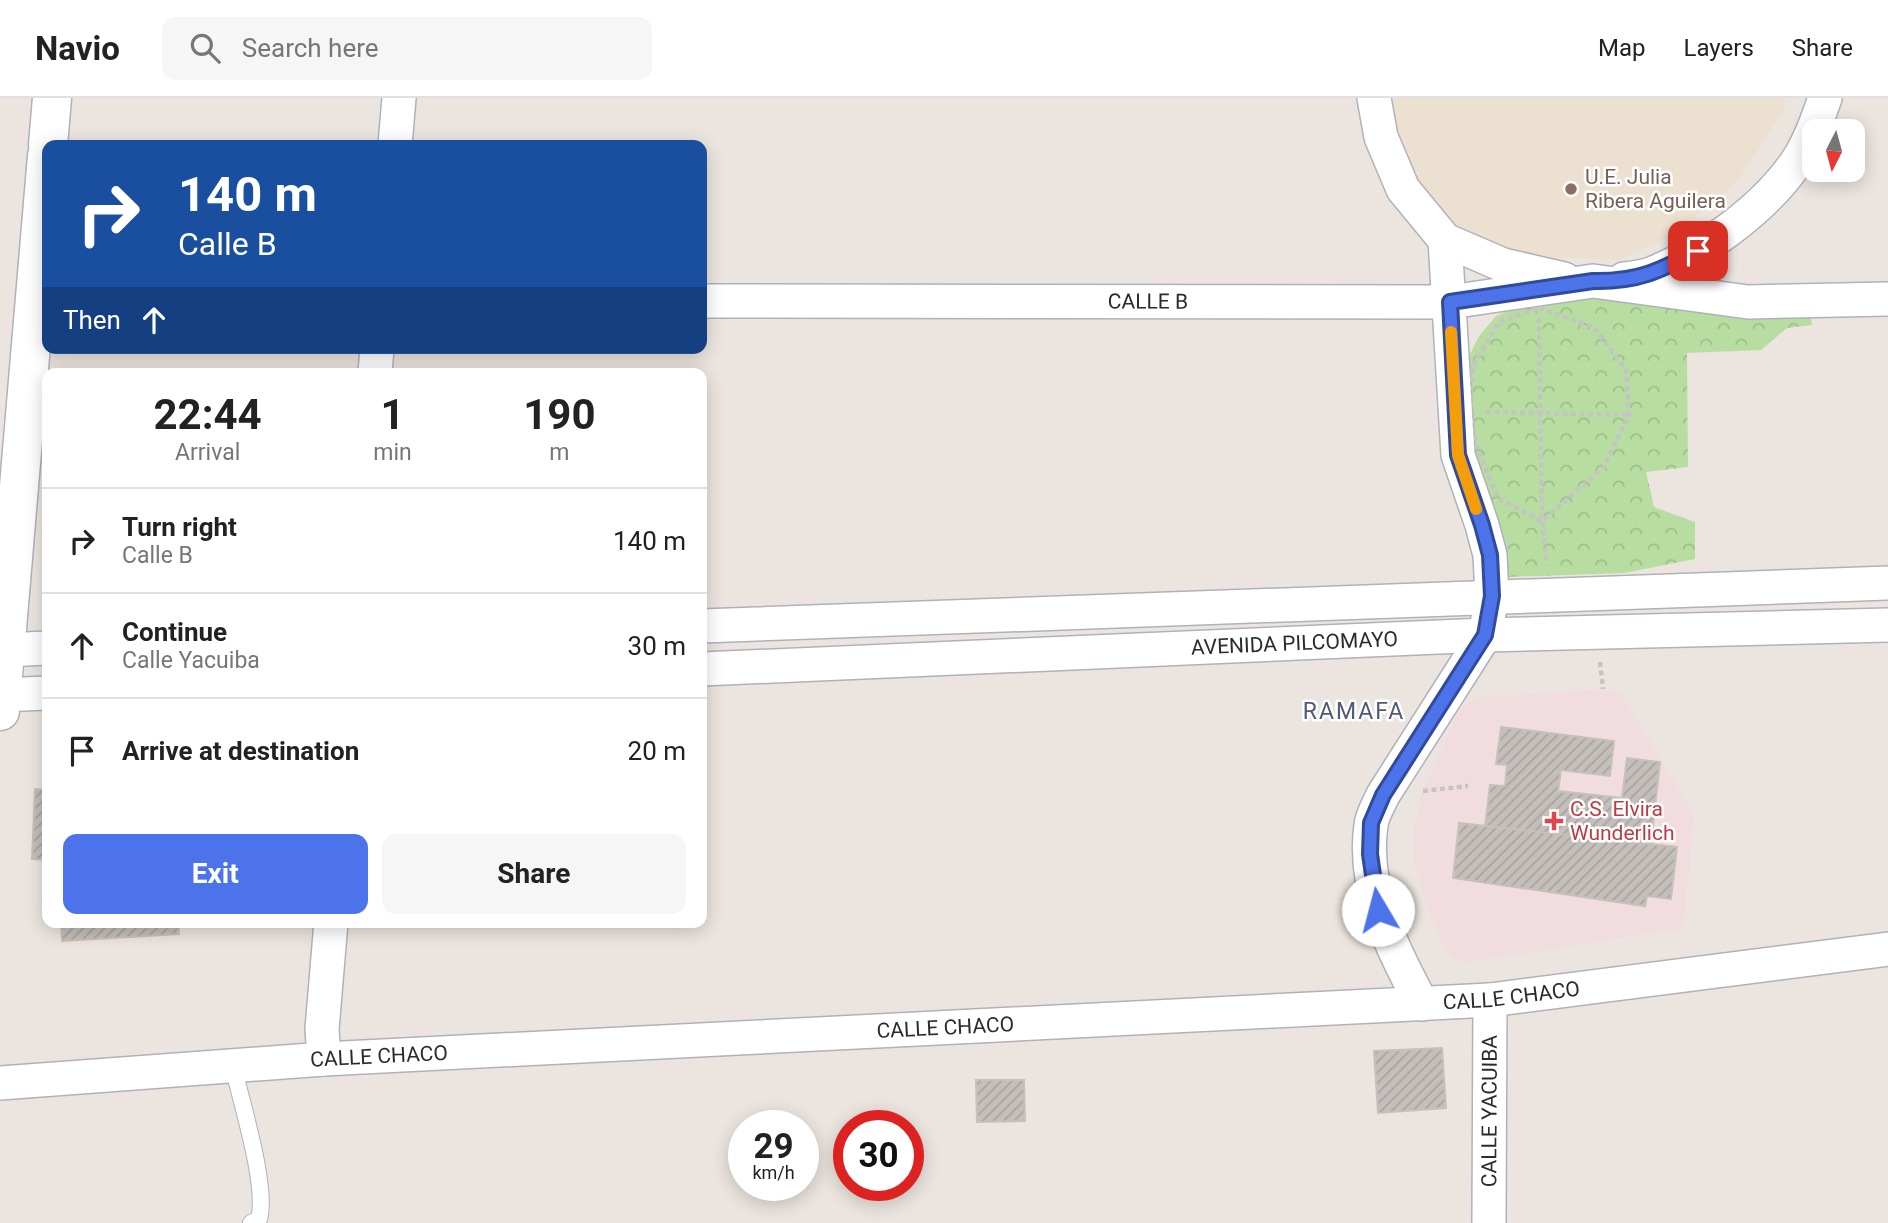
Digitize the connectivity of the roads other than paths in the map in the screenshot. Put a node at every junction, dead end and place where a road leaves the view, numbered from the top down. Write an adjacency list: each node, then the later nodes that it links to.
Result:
1 (52, 98): 5 (main road)
2 (399, 98): 6 (street)
3 (1374, 98): 8 (street)
4 (1825, 98): 9 (street)
5 (48, 140)
6 (395, 140)
7 (42, 215): 19 (main road)
8 (1445, 240): 9 (street); 12 (street)
9 (1593, 281): 10 (street); 12 (street, CALLE B)
10 (1888, 299)
11 (707, 301): 12 (street, CALLE B)
12 (1450, 302): 14 (street)
13 (1888, 583): 14 (street, AVENIDA PILCOMAYO)
14 (1492, 596): 16 (street, AVENIDA PILCOMAYO); 17 (street)
15 (1888, 625): 17 (street, AVENIDA PILCOMAYO)
16 (707, 626)
17 (1485, 635): 20 (street, AVENIDA PILCOMAYO); 26 (street)
18 (42, 648): 19 (street)
19 (5, 650): 22 (main road)
20 (707, 669)
21 (42, 694): 22 (street)
22 (1, 703)
23 (330, 928): 27 (street)
24 (1888, 948): 25 (street, CALLE CHACO)
25 (1490, 1000): 26 (street, CALLE CHACO); 31 (street, CALLE YACUIBA)
26 (1422, 1004): 27 (street, CALLE CHACO)
27 (324, 1059): 28 (street, CALLE CHACO)
28 (233, 1066): 29 (street, CALLE CHACO); 30 (lane)
29 (0, 1083)
30 (251, 1223)
31 (1489, 1223)

